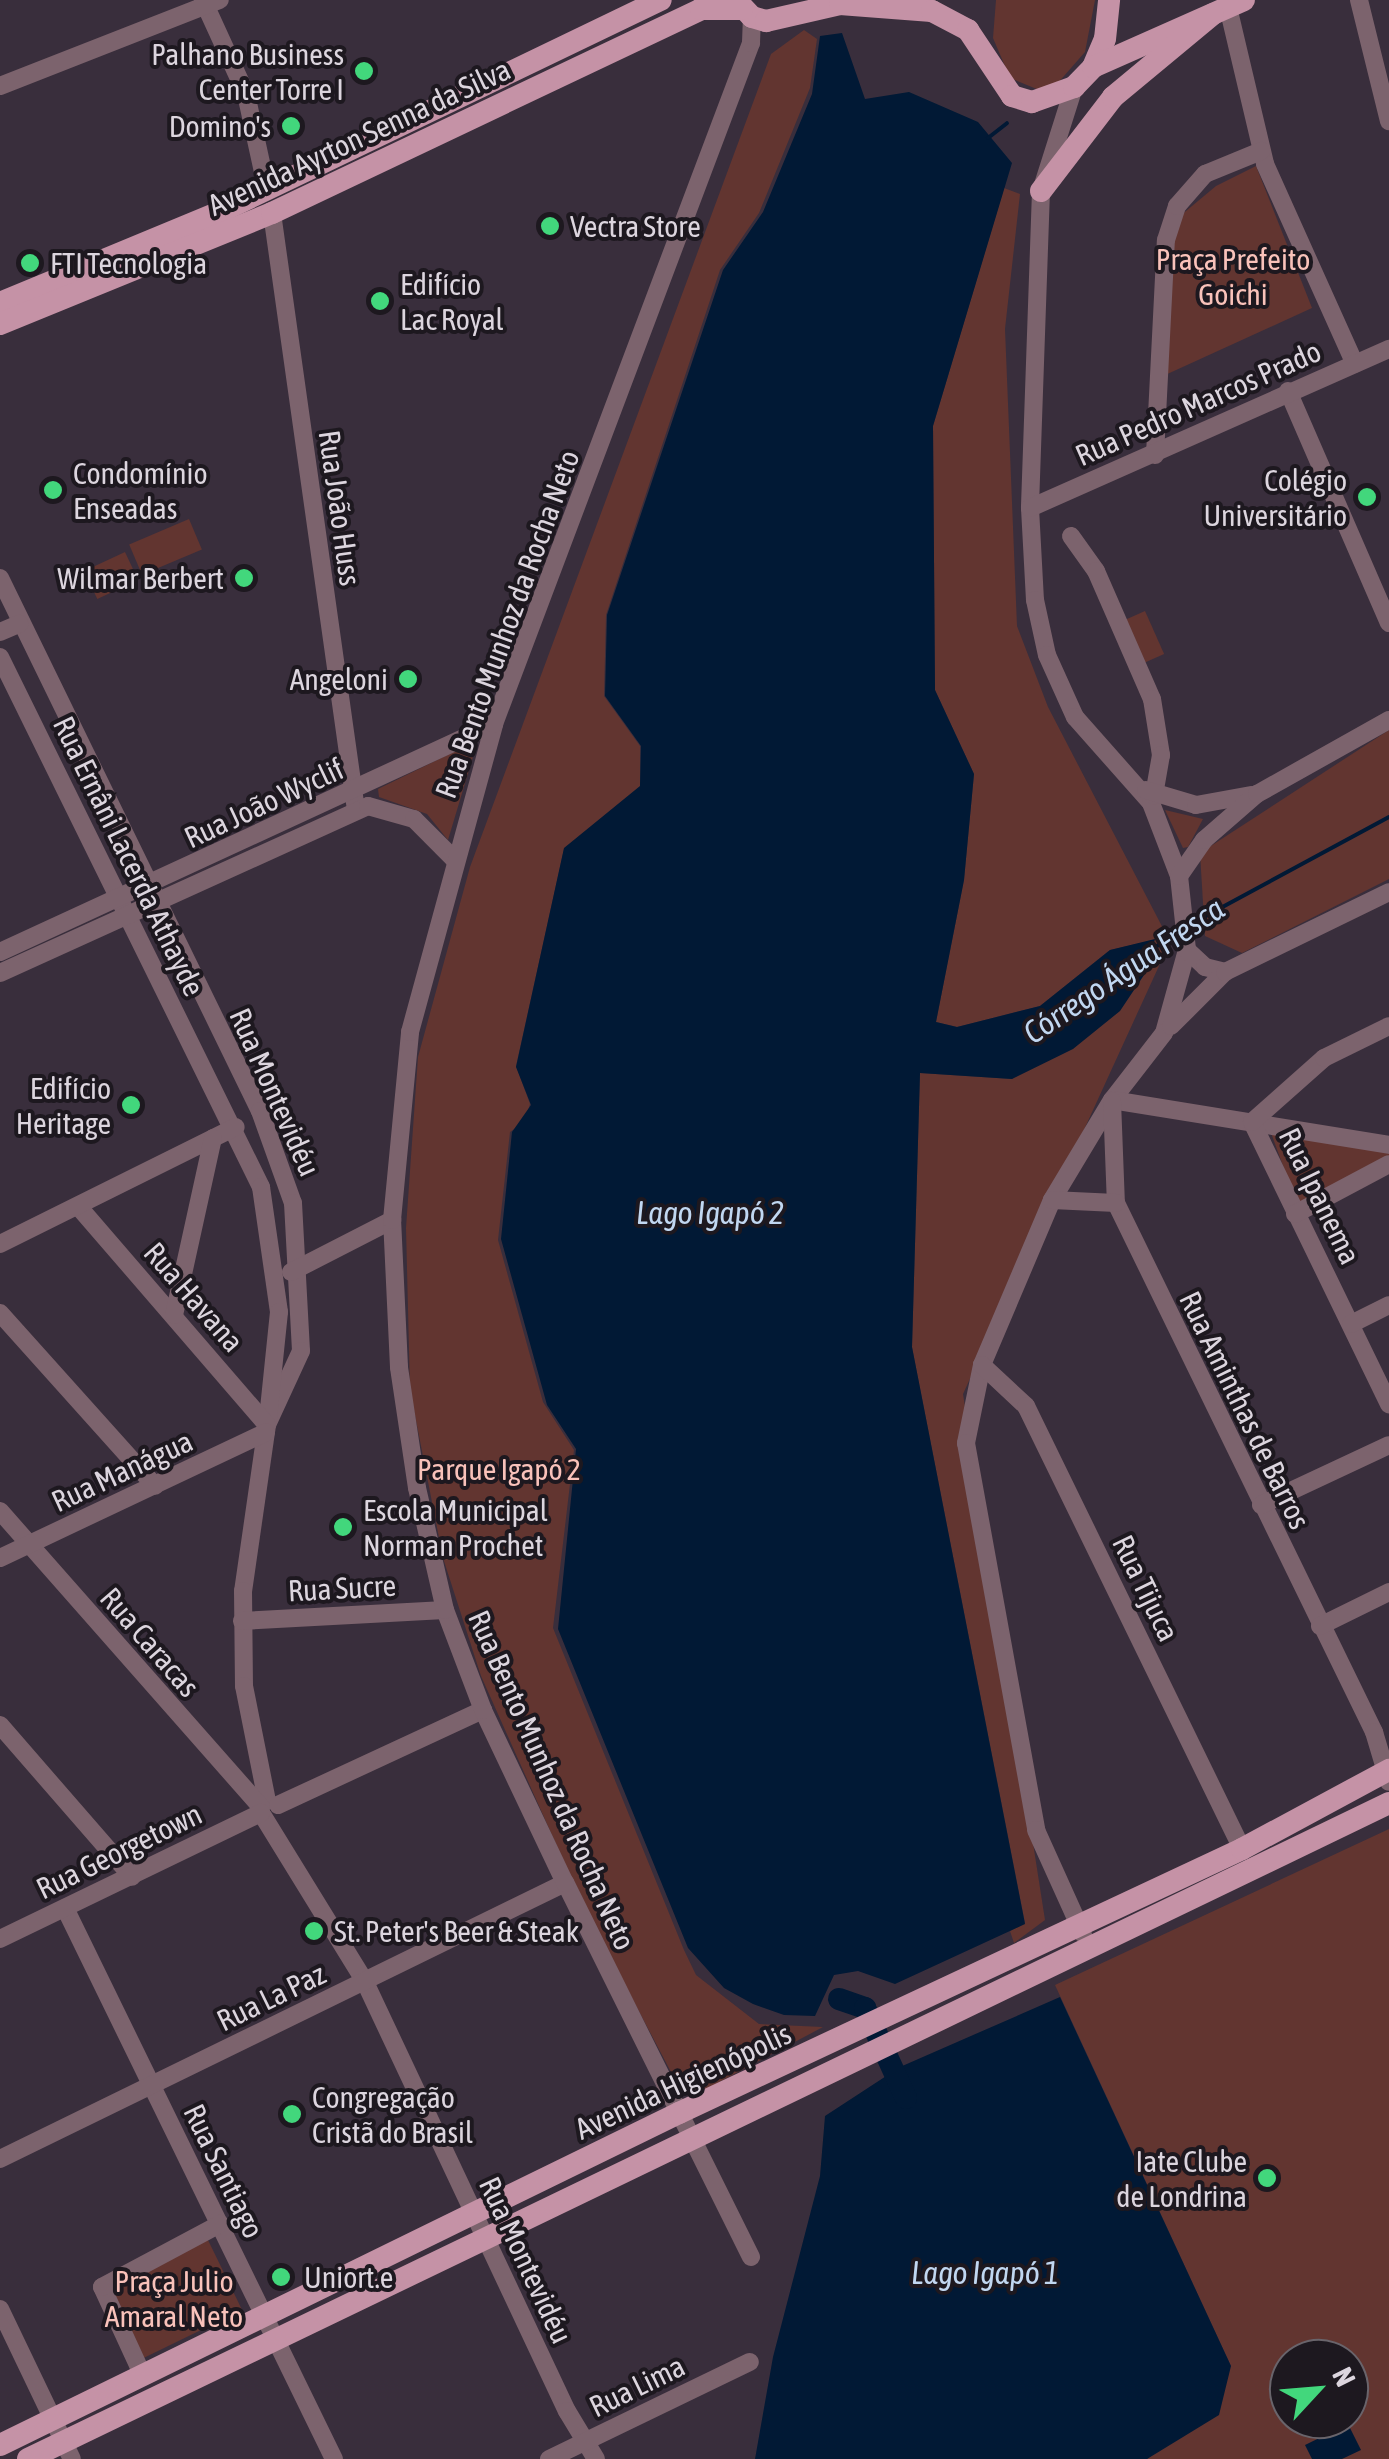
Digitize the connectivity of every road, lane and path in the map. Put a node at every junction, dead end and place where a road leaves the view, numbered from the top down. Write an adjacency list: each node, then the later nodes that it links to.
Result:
1 (662, 0): 12 (main road, Avenida Ayrton Senna da Silva)
2 (1109, 0): 7 (main road)
3 (1359, 0): 10 (street)
4 (210, 3): 8 (street); 12 (street)
5 (1228, 7): 7 (main road); 11 (street); 13 (main road)
6 (743, 9): 9 (main road, Avenida Ayrton Senna da Silva); 14 (main road, Avenida Ayrton Senna da Silva); 29 (street, Rua Bento Munhoz da Rocha Neto)
7 (1093, 67): 9 (main road)
8 (0, 86)
9 (1074, 87): 13 (street)
10 (1389, 122)
11 (1260, 150): 18 (street); 20 (street)
12 (267, 190): 15 (main road, Avenida Ayrton Senna da Silva)
13 (1041, 191): 21 (street)
14 (272, 214): 16 (main road, Avenida Ayrton Senna da Silva); 33 (street, Rua João Huss)
15 (0, 303)
16 (0, 324)
17 (1389, 349): 18 (street, Rua Pedro Marcos Prado)
18 (1355, 364): 19 (street, Rua Pedro Marcos Prado)
19 (1288, 391): 20 (street, Rua Pedro Marcos Prado); 24 (street)
20 (1155, 455): 21 (street, Rua Pedro Marcos Prado)
21 (1030, 508): 30 (street)
22 (1071, 536): 32 (street)
23 (0, 578): 25 (street, Rua Ernâni Lacerda Athayde)
24 (1389, 623)
25 (19, 624): 26 (street); 37 (street, Rua Ernâni Lacerda Athayde)
26 (0, 632)
27 (0, 656): 38 (street, Rua Ernâni Lacerda Athayde)
28 (1389, 720): 31 (street)
29 (494, 724): 33 (street, Rua João Wyclif); 34 (street, Rua Bento Munhoz da Rocha Neto)
30 (1131, 780): 32 (street); 35 (street)
31 (1257, 794): 32 (street); 35 (street)
32 (1154, 795)
33 (354, 801): 34 (street, Rua João Wyclif); 37 (street, Rua João Wyclif)
34 (455, 860): 55 (street, Rua Bento Munhoz da Rocha Neto)
35 (1180, 884): 39 (street)
36 (1389, 892): 41 (street)
37 (151, 896): 38 (street, Rua João Wyclif); 57 (street, Rua Montevidéu)
38 (123, 909): 40 (street, Rua João Wyclif); 42 (street, Rua João Wyclif); 47 (street, Rua Ernâni Lacerda Athayde)
39 (1187, 949): 41 (street); 44 (street)
40 (0, 952)
41 (1226, 972): 44 (street)
42 (0, 974)
43 (1389, 1026): 46 (street)
44 (1164, 1034): 45 (street)
45 (1112, 1100): 46 (street); 51 (street); 52 (street, Rua Aminthas de Barros)
46 (1252, 1122): 49 (street); 54 (street, Rua Ipanema)
47 (236, 1127): 48 (street); 58 (street, Rua Ernâni Lacerda Athayde)
48 (213, 1138): 53 (street); 61 (street)
49 (1389, 1146)
50 (1389, 1164): 54 (street)
51 (1052, 1200): 52 (street); 63 (street)
52 (1116, 1202): 68 (street, Rua Aminthas de Barros)
53 (78, 1206): 56 (street); 61 (street, Rua Havana)
54 (1295, 1214): 62 (street, Rua Ipanema)
55 (392, 1220): 57 (street); 73 (street, Rua Bento Munhoz da Rocha Neto)
56 (0, 1244)
57 (300, 1271): 58 (street); 65 (street, Rua Montevidéu)
58 (278, 1274): 65 (street, Rua Ernâni Lacerda Athayde)
59 (1389, 1305): 62 (street)
60 (0, 1313): 67 (street)
61 (174, 1315): 65 (street, Rua Havana)
62 (1351, 1324): 64 (street, Rua Ipanema)
63 (982, 1365): 82 (street, Rua Tijuca); 87 (street)
64 (1389, 1404)
65 (267, 1428): 67 (street, Rua Manágua); 74 (street, Rua Montevidéu)
66 (1389, 1445): 68 (street)
67 (155, 1486): 70 (street, Rua Manágua)
68 (1261, 1505): 75 (street, Rua Aminthas de Barros)
69 (0, 1511): 70 (street, Rua Caracas)
70 (30, 1544): 71 (street, Rua Manágua); 81 (street, Rua Caracas)
71 (0, 1558)
72 (1389, 1592): 75 (street)
73 (445, 1610): 74 (street, Rua Sucre); 76 (street, Rua Bento Munhoz da Rocha Neto)
74 (242, 1621): 81 (street, Rua Montevidéu)
75 (1320, 1626): 78 (street, Rua Aminthas de Barros)
76 (483, 1710): 81 (street, Rua Georgetown); 84 (street, Rua Bento Munhoz da Rocha Neto)
77 (0, 1724): 83 (street)
78 (1382, 1737): 79 (street, Rua Aminthas de Barros)
79 (1387, 1775): 82 (main road, Avenida Higienópolis)
80 (1389, 1803): 87 (main road, Avenida Higienópolis)
81 (268, 1809): 83 (street, Rua Georgetown); 88 (street, Rua Montevidéu)
82 (1242, 1849): 87 (main road, Avenida Higienópolis)
83 (132, 1876): 85 (street, Rua Georgetown)
84 (565, 1883): 88 (street, Rua La Paz); 90 (street, Rua Bento Munhoz da Rocha Neto)
85 (66, 1908): 86 (street, Rua Georgetown); 89 (street, Rua Santiago)
86 (1, 1937)
87 (1085, 1938): 90 (main road, Avenida Higienópolis); 91 (main road, Avenida Higienópolis)
88 (364, 1982): 89 (street, Rua La Paz); 93 (street, Rua Montevidéu)
89 (152, 2086): 92 (street, Rua La Paz); 94 (street, Rua Santiago)
90 (679, 2113): 91 (street, Rua Bento Munhoz da Rocha Neto); 93 (main road, Avenida Higienópolis)
91 (692, 2140): 95 (main road, Avenida Higienópolis); 96 (street)
92 (0, 2159)
93 (474, 2215): 95 (street, Rua Montevidéu); 98 (main road, Avenida Higienópolis)
94 (220, 2224): 98 (street, Rua Santiago); 101 (street)
95 (483, 2238): 99 (main road, Avenida Higienópolis); 104 (street, Rua Montevidéu)
96 (751, 2256)
97 (0, 2308): 102 (street)
98 (265, 2317): 99 (street, Rua Santiago); 101 (main road, Avenida Higienópolis)
99 (276, 2339): 105 (main road, Avenida Higienópolis); 107 (street, Rua Santiago)
100 (750, 2362): 104 (street, Rua Lima)
101 (142, 2376): 102 (main road, Avenida Higienópolis)
102 (53, 2419): 103 (main road, Avenida Higienópolis); 105 (street)
103 (0, 2444)
104 (579, 2449): 108 (street, Rua Lima); 109 (street, Rua Montevidéu)
105 (67, 2450): 106 (main road, Avenida Higienópolis)
106 (28, 2459)
107 (334, 2459)
108 (549, 2459)
109 (596, 2459)

